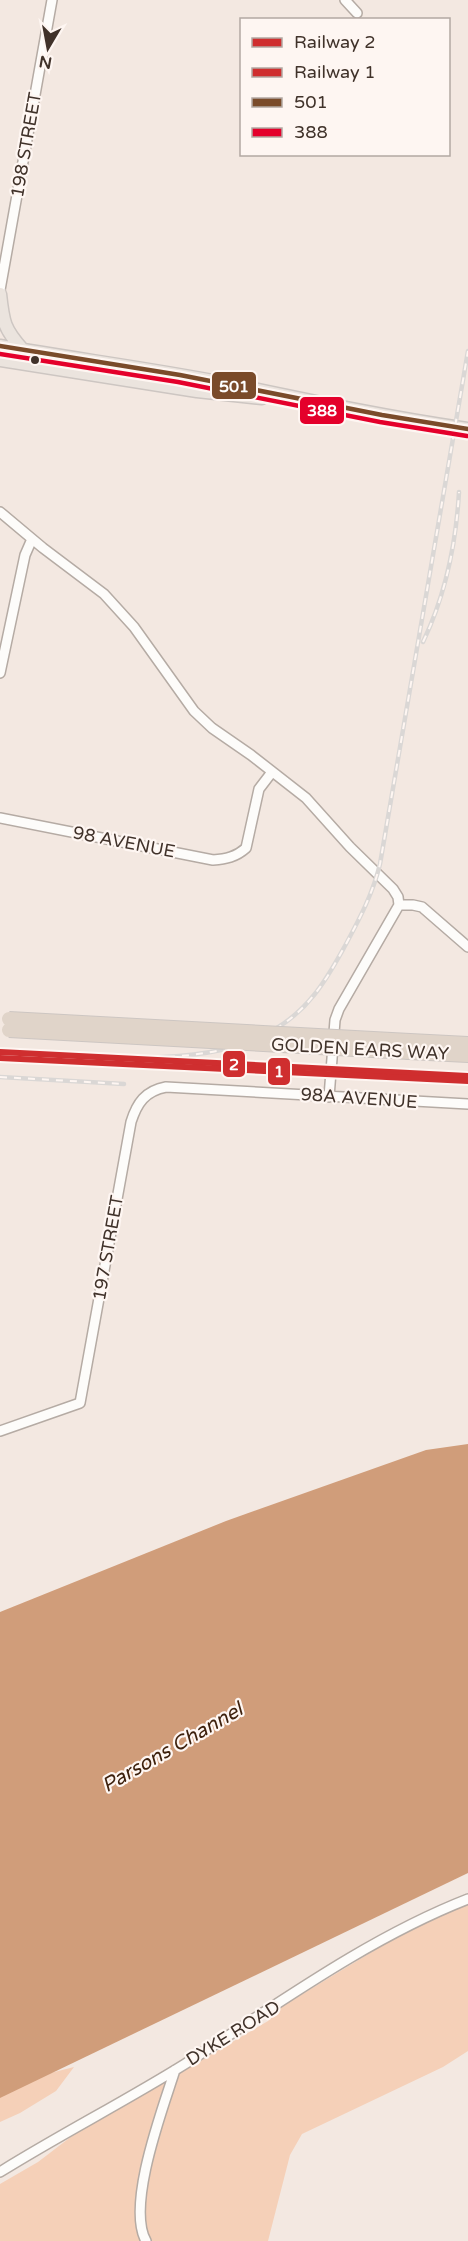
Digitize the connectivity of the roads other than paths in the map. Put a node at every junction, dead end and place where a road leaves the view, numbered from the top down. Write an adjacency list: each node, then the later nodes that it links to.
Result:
1 (52, 0): 4 (street, 198 STREET)
2 (345, 0): 3 (street)
3 (357, 13)
4 (0, 292): 6 (main road)
5 (0, 346): 6 (main road)
6 (23, 350): 8 (main road)
7 (0, 360): 8 (main road)
8 (296, 399): 9 (main road)
9 (468, 429)
10 (0, 512): 11 (street)
11 (32, 539): 12 (street); 13 (street)
12 (0, 673)
13 (272, 772): 14 (street, 98 AVENUE); 15 (street)
14 (0, 818)
15 (399, 905): 16 (street); 22 (street)
16 (468, 947)
17 (4, 1024): 19 (highway, GOLDEN EARS WAY, bridge)
18 (468, 1044): 19 (highway, GOLDEN EARS WAY)
19 (410, 1046): 20 (highway, GOLDEN EARS WAY)
20 (468, 1055)
21 (145, 1096): 22 (street, 98A AVENUE); 24 (street, 197 STREET)
22 (330, 1097): 23 (street, 98A AVENUE)
23 (468, 1104)
24 (0, 1431)
25 (468, 1899): 26 (street, DYKE ROAD)
26 (175, 2070): 27 (street, DYKE ROAD); 28 (street)
27 (0, 2172)
28 (146, 2241)

